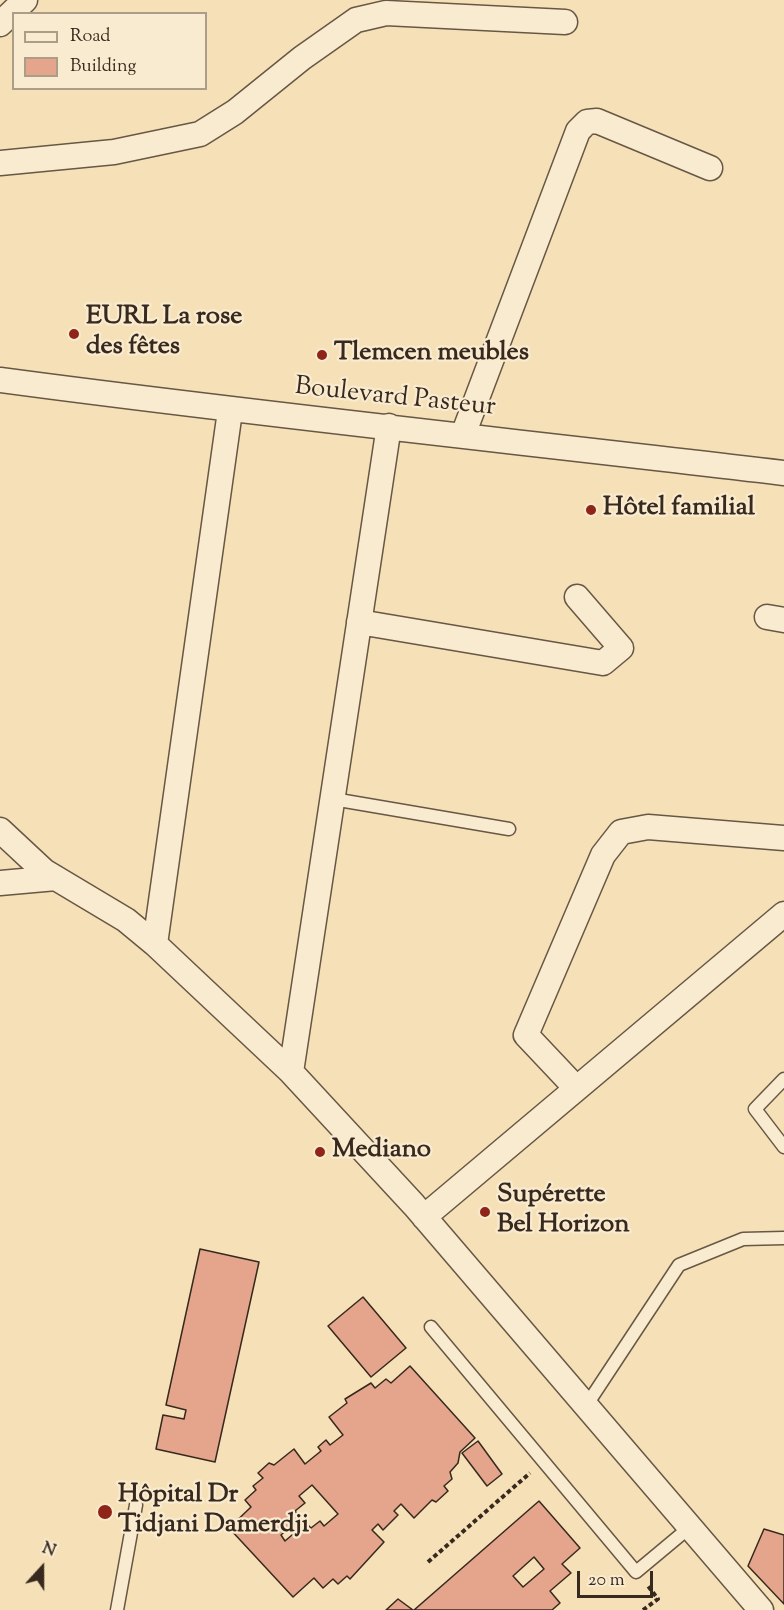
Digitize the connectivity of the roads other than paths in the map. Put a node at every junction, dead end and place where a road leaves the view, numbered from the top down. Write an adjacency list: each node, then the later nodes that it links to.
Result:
1 (25, 0): 2 (street)
2 (12, 12)
3 (12, 12): 5 (street)
4 (565, 22): 6 (street)
5 (0, 24)
6 (0, 163)
7 (710, 168): 11 (street)
8 (0, 380): 9 (street, Boulevard Pasteur)
9 (230, 411): 10 (street, Boulevard Pasteur); 22 (street)
10 (388, 426): 11 (street, Boulevard Pasteur); 14 (street)
11 (463, 435): 12 (street, Boulevard Pasteur)
12 (784, 473)
13 (577, 597): 14 (street)
14 (359, 622): 15 (street)
15 (333, 799): 16 (lane); 23 (street)
16 (510, 829)
17 (0, 830): 19 (street)
18 (784, 838): 25 (street)
19 (56, 878): 20 (street); 22 (street)
20 (0, 883)
21 (784, 914): 25 (street)
22 (155, 944): 23 (street)
23 (291, 1072): 27 (street)
24 (784, 1079): 26 (lane)
25 (576, 1088): 27 (street)
26 (784, 1147)
27 (424, 1217): 30 (street)
28 (784, 1238): 30 (lane)
29 (431, 1327): 32 (lane)
30 (585, 1406): 32 (street)
31 (136, 1505): 33 (lane)
32 (690, 1527): 34 (street)
33 (117, 1610)
34 (761, 1610)

